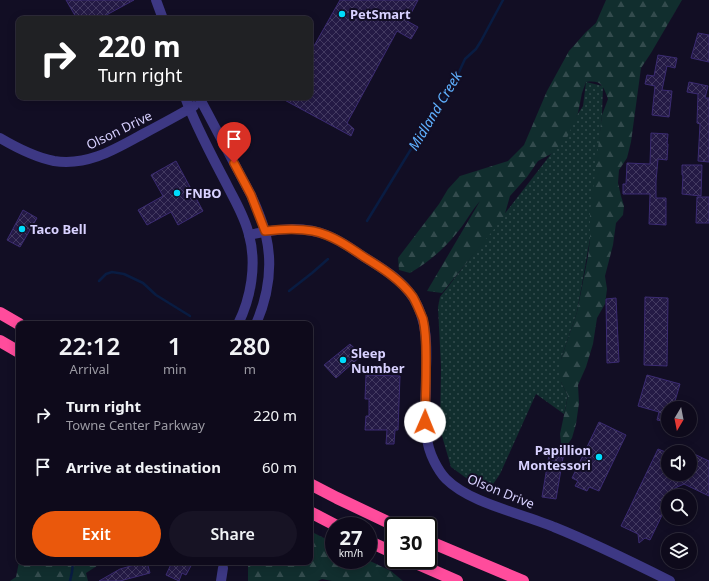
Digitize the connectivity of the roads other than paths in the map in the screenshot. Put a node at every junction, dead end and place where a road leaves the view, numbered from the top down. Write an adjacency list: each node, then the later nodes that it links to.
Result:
1 (156, 0): 2 (street)
2 (162, 16)
3 (186, 100): 5 (street)
4 (200, 100): 5 (street, Olson Drive); 7 (street)
5 (190, 109): 6 (street, Olson Drive); 8 (street)
6 (0, 138)
7 (265, 231): 8 (street, Olson Drive); 11 (street); 25 (street, Olson Drive)
8 (249, 235): 10 (street)
9 (0, 313): 12 (highway)
10 (239, 321)
11 (257, 321)
12 (16, 322)
13 (0, 341): 14 (highway)
14 (16, 350)
15 (313, 486): 18 (highway)
16 (313, 514): 17 (highway)
17 (325, 520)
18 (385, 521)
19 (437, 545): 24 (highway)
20 (223, 568): 22 (street)
21 (430, 569): 23 (highway)
22 (220, 581)
23 (457, 581)
24 (523, 581)
25 (670, 581)

